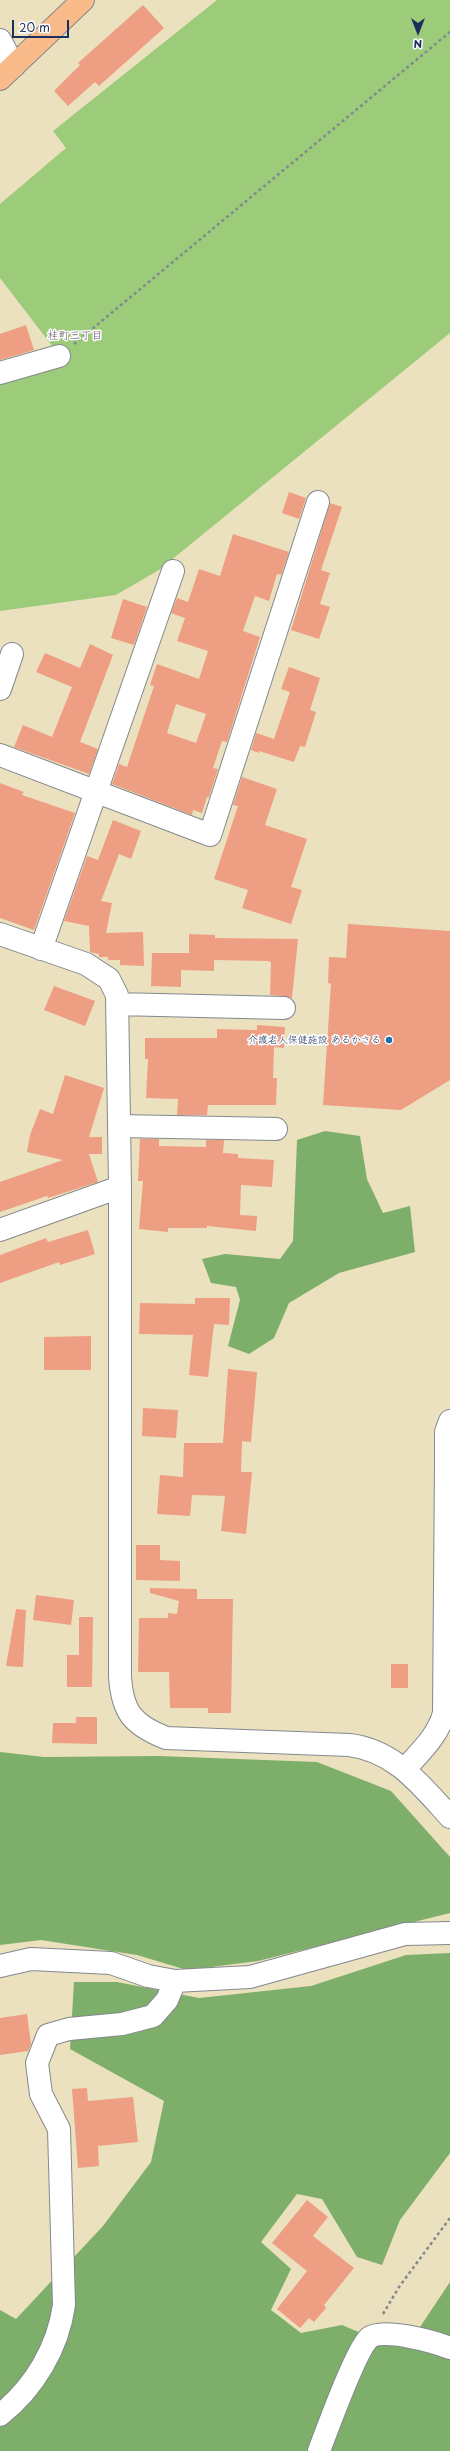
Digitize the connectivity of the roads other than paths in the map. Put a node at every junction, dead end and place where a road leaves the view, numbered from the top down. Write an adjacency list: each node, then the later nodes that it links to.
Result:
1 (83, 0): 3 (main road)
2 (0, 40): 3 (street)
3 (7, 72)
4 (59, 356): 5 (street)
5 (0, 373)
6 (318, 502): 11 (street)
7 (173, 571): 11 (street)
8 (12, 654): 9 (street)
9 (0, 689)
10 (0, 755): 11 (street)
11 (97, 791): 13 (street)
12 (0, 934): 13 (street)
13 (41, 949): 14 (street)
14 (118, 1004): 15 (street); 16 (street)
15 (284, 1008)
16 (119, 1126): 17 (street); 18 (street)
17 (276, 1129)
18 (120, 1187): 19 (street); 21 (street)
19 (0, 1230)
20 (450, 1421): 21 (street)
21 (405, 1769): 22 (street)
22 (450, 1817)
23 (450, 1933): 25 (street)
24 (0, 1966): 25 (street)
25 (175, 1981): 27 (street)
26 (450, 2348): 28 (street)
27 (0, 2415)
28 (319, 2451)

